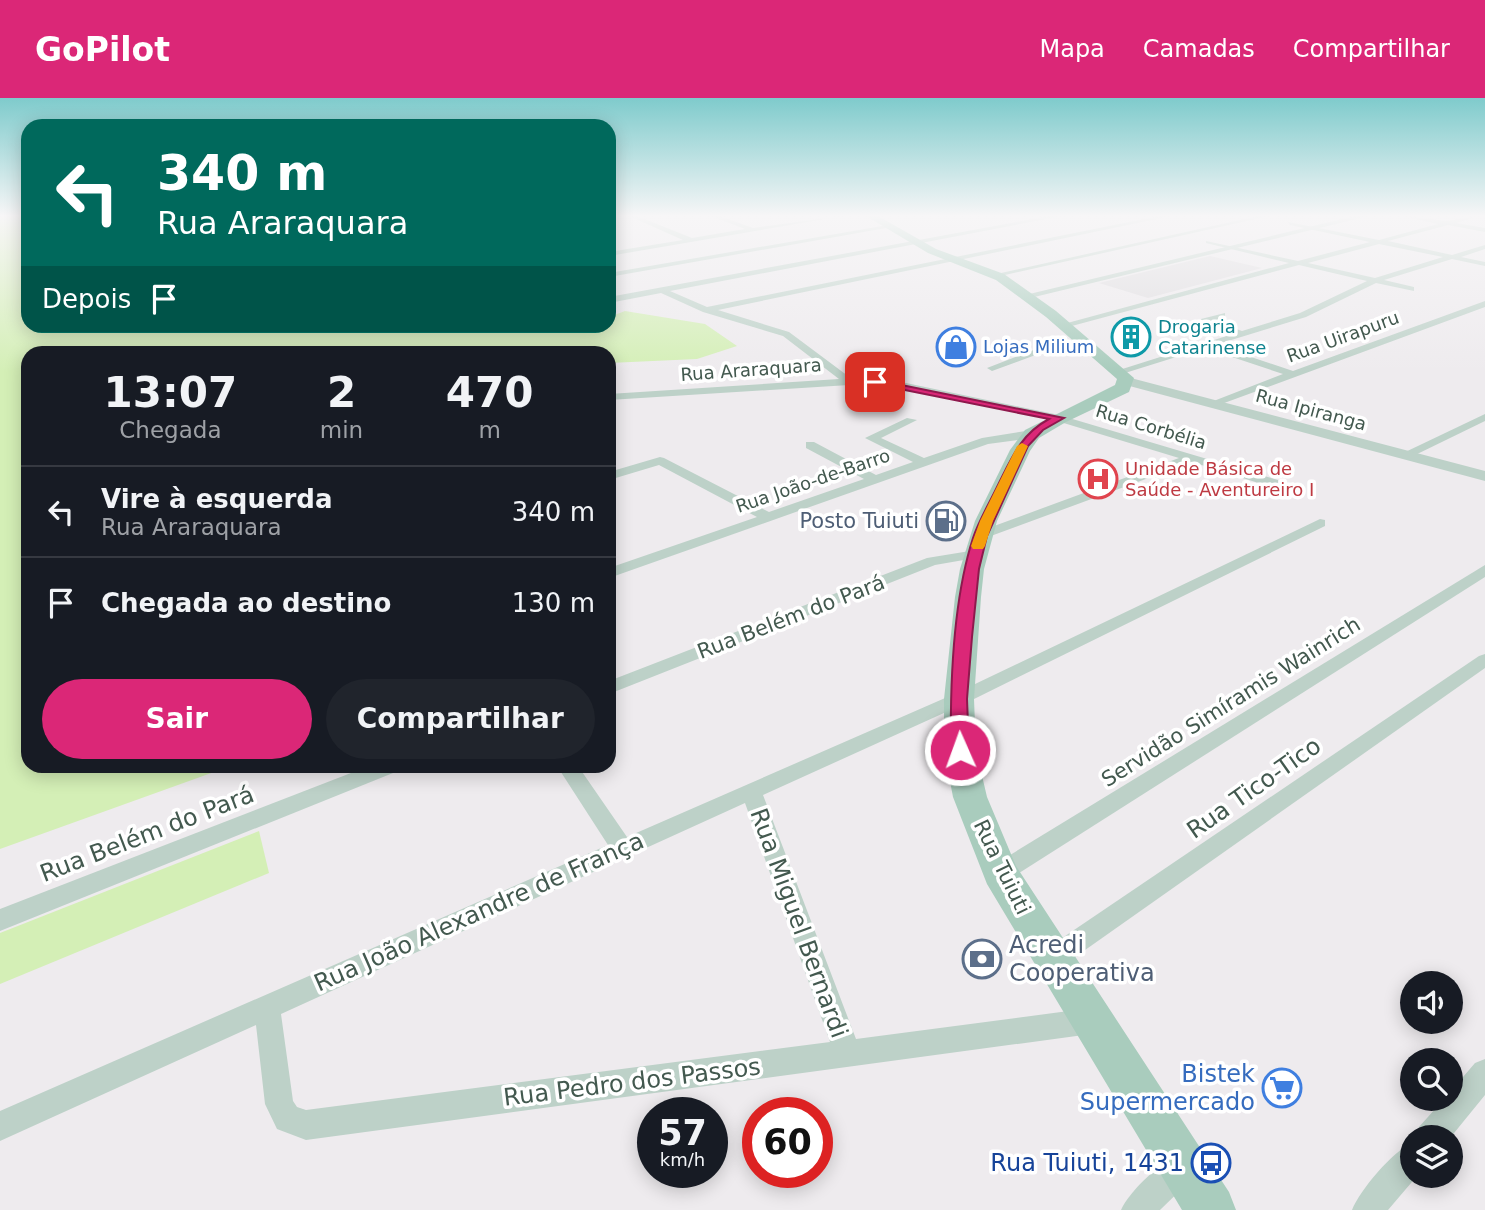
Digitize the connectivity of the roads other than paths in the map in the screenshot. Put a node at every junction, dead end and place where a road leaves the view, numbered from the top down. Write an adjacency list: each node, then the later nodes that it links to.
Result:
1 (652, 268): 14 (street)
2 (781, 268): 18 (street)
3 (910, 268): 22 (street)
4 (963, 268): 12 (main road)
5 (978, 268): 13 (main road)
6 (1010, 268): 13 (street)
7 (1144, 268): 19 (street)
8 (1271, 268): 24 (street)
9 (1320, 268): 16 (street)
10 (1417, 268): 16 (street)
11 (616, 270): 14 (street)
12 (968, 272): 13 (main road); 24 (main road)
13 (990, 272): 19 (main road)
14 (623, 273): 15 (street); 18 (street)
15 (616, 274)
16 (1374, 281): 17 (street); 25 (street)
17 (1411, 289)
18 (661, 290): 20 (street); 22 (street)
19 (1026, 296): 24 (main road)
20 (616, 299)
21 (1485, 304): 29 (street, Rua Uirapuru)
22 (706, 310): 31 (street)
23 (1222, 315): 25 (street)
24 (1054, 319): 26 (main road)
25 (1243, 334): 27 (street)
26 (1084, 341): 28 (street); 30 (main road)
27 (1205, 345): 29 (street); 30 (street)
28 (992, 368)
29 (1292, 374): 33 (street, Rua Uirapuru)
30 (1124, 376): 33 (street, Rua Ipiranga); 36 (main road)
31 (849, 382): 32 (street, Rua Araraquara); 36 (street, Rua Araraquara)
32 (616, 397)
33 (1212, 404): 38 (street, Rua Ipiranga)
34 (1485, 417): 38 (street)
35 (911, 420): 40 (street)
36 (1046, 426): 39 (street, Rua Corbélia); 40 (street, Rua João-de-Barro); 47 (main road, Rua Tuiuti)
37 (810, 445): 43 (street)
38 (1405, 455): 42 (street, Rua Ipiranga)
39 (1192, 458): 44 (street, Rua Corbélia); 47 (street, Rua Belém do Pará)
40 (924, 463): 43 (street, Rua João-de-Barro)
41 (616, 474): 45 (street)
42 (1485, 476)
43 (875, 480): 45 (street, Rua João-de-Barro)
44 (1273, 483)
45 (768, 517): 49 (street, Rua João-de-Barro)
46 (1320, 523): 52 (street, Rua João Alexandre de França)
47 (978, 545): 51 (street, Rua Belém do Pará); 52 (main road, Rua Tuiuti)
48 (1485, 570): 57 (street, Servidão Simíramis Wainrich)
49 (616, 571)
50 (1485, 660): 59 (street, Rua Tico-Tico)
51 (616, 685)
52 (959, 699): 55 (street, Rua João Alexandre de França); 57 (main road, Rua Tuiuti)
53 (373, 773): 58 (street, Rua Belém do Pará)
54 (572, 773): 56 (street)
55 (751, 791): 56 (street, Rua João Alexandre de França); 62 (street, Rua Miguel Bernardi)
56 (622, 849): 60 (street, Rua João Alexandre de França)
57 (1000, 873): 59 (main road, Rua Tuiuti)
58 (0, 920)
59 (1052, 959): 61 (main road, Rua Tuiuti)
60 (267, 1006): 62 (street, Rua Pedro dos Passos); 65 (street, Rua João Alexandre de França)
61 (1091, 1021): 62 (street, Rua Pedro dos Passos); 66 (main road, Rua Tuiuti)
62 (848, 1054)
63 (1485, 1073): 64 (street)
64 (1441, 1125)
65 (0, 1126)
66 (1184, 1166): 68 (street); 69 (main road, Rua Tuiuti)
67 (1400, 1172): 70 (street)
68 (1137, 1210)
69 (1211, 1210)
70 (1368, 1210)

